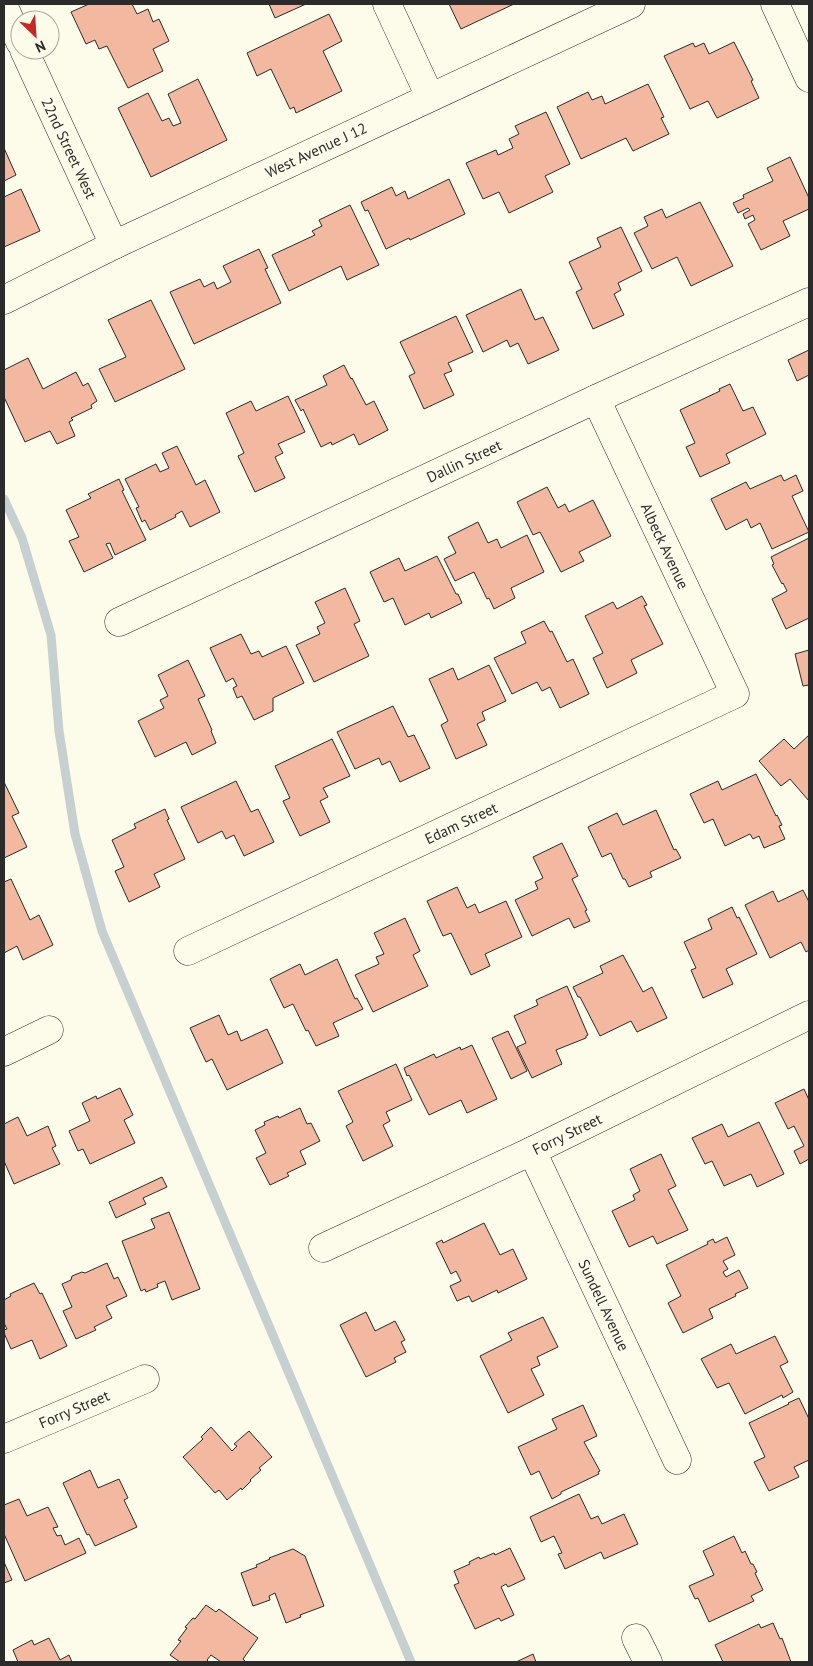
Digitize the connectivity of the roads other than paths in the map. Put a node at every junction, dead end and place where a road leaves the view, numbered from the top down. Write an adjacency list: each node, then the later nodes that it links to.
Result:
1 (387, 4): 8 (street)
2 (631, 4): 8 (street, West Avenue J 12)
3 (775, 4): 7 (street)
4 (4, 7): 5 (street)
5 (10, 20)
6 (29, 60): 9 (street, 22nd Street West)
7 (809, 78)
8 (430, 97): 9 (street, West Avenue J 12)
9 (114, 245): 10 (street, West Avenue J 12)
10 (4, 300)
11 (809, 302): 12 (street, Dallin Street)
12 (596, 399): 13 (street, Dallin Street); 14 (street, Albeck Avenue)
13 (119, 622)
14 (735, 694): 15 (street, Edam Street)
15 (188, 951)
16 (809, 1015): 19 (street, Forry Street)
17 (49, 1030): 18 (street)
18 (4, 1052)
19 (532, 1151): 20 (street, Forry Street); 23 (street, Sundell Avenue)
20 (323, 1248)
21 (145, 1379): 22 (street, Forry Street)
22 (4, 1439)
23 (676, 1460)
24 (636, 1638): 25 (street)
25 (648, 1662)

